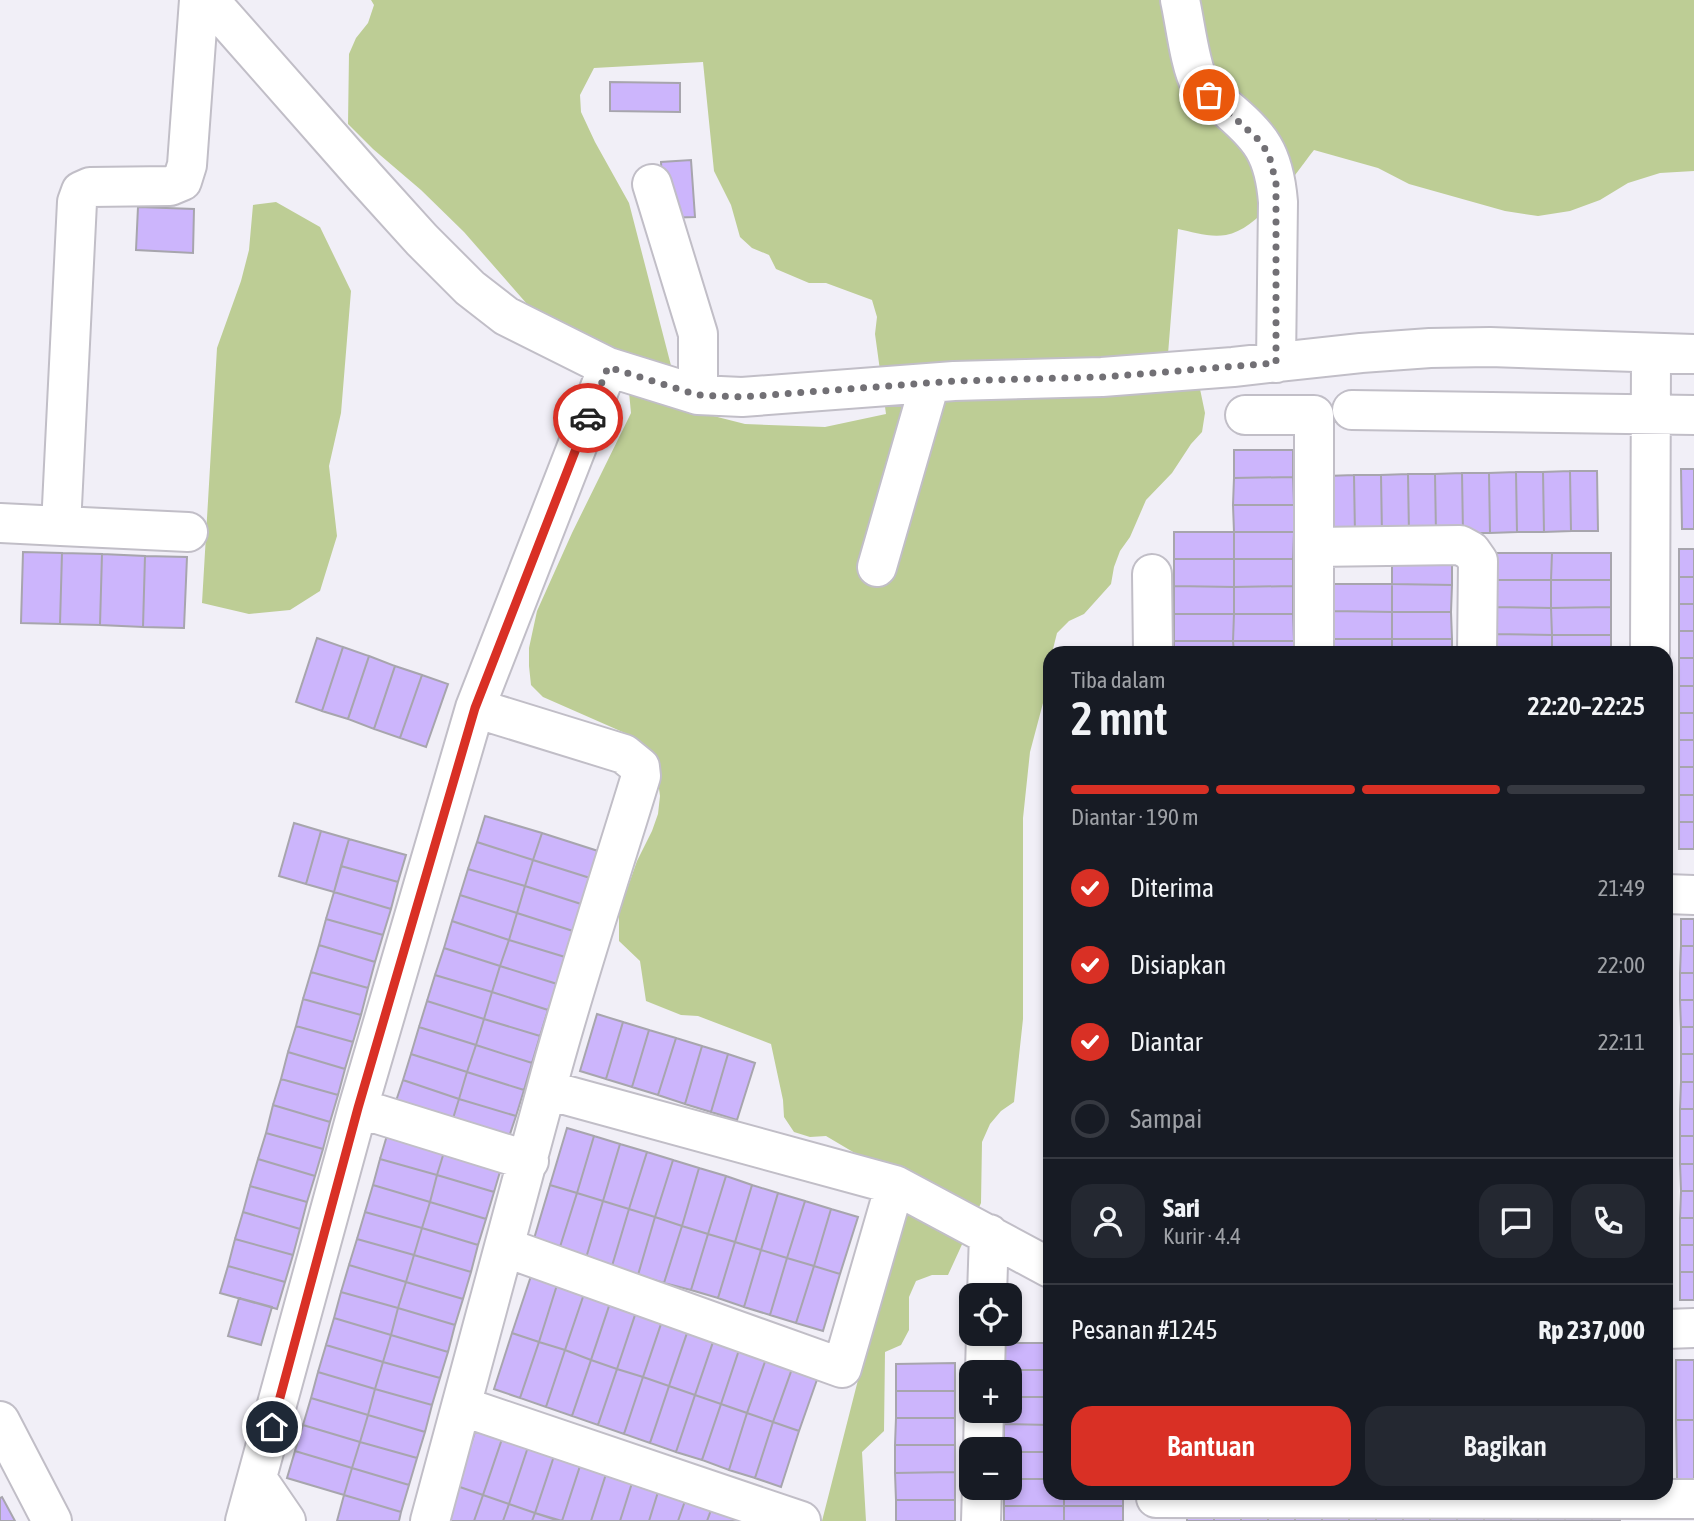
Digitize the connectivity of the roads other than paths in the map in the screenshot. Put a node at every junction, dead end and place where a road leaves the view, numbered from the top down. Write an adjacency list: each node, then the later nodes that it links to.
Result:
1 (200, 0): 16 (street)
2 (209, 0): 8 (street)
3 (1180, 0): 7 (street)
4 (652, 184): 10 (street)
5 (1651, 353): 6 (street); 7 (street); 13 (street)
6 (1694, 354)
7 (1276, 363): 9 (street)
8 (608, 367): 10 (street); 25 (street)
9 (930, 383): 10 (street); 19 (street)
10 (698, 395)
11 (1352, 410): 13 (street)
12 (1245, 415): 18 (street)
13 (1651, 415): 14 (street); 24 (street)
14 (1694, 415)
15 (0, 523): 16 (street)
16 (61, 526): 17 (street)
17 (188, 532)
18 (1314, 547): 22 (street); 23 (street)
19 (877, 567)
20 (1152, 574): 21 (street)
21 (1153, 646)
22 (1314, 646)
23 (1477, 646)
24 (1650, 646)
25 (475, 708): 28 (street); 29 (street)
26 (1673, 894): 27 (street)
27 (1694, 895)
28 (547, 1090): 30 (street); 31 (street)
29 (358, 1108): 30 (street); 40 (street)
30 (529, 1161): 33 (street)
31 (895, 1185): 32 (street); 33 (street)
32 (989, 1234): 34 (street); 35 (street)
33 (504, 1247): 38 (street)
34 (1043, 1264)
35 (987, 1283)
36 (1694, 1328): 37 (street)
37 (1673, 1329)
38 (461, 1406): 48 (street); 49 (street)
39 (0, 1421): 45 (street)
40 (258, 1480): 46 (street); 47 (street)
41 (1694, 1499): 44 (street)
42 (982, 1500): 50 (street)
43 (1156, 1504): 44 (street)
44 (1649, 1504)
45 (52, 1521)
46 (245, 1521)
47 (286, 1521)
48 (430, 1521)
49 (801, 1521)
50 (981, 1521)

